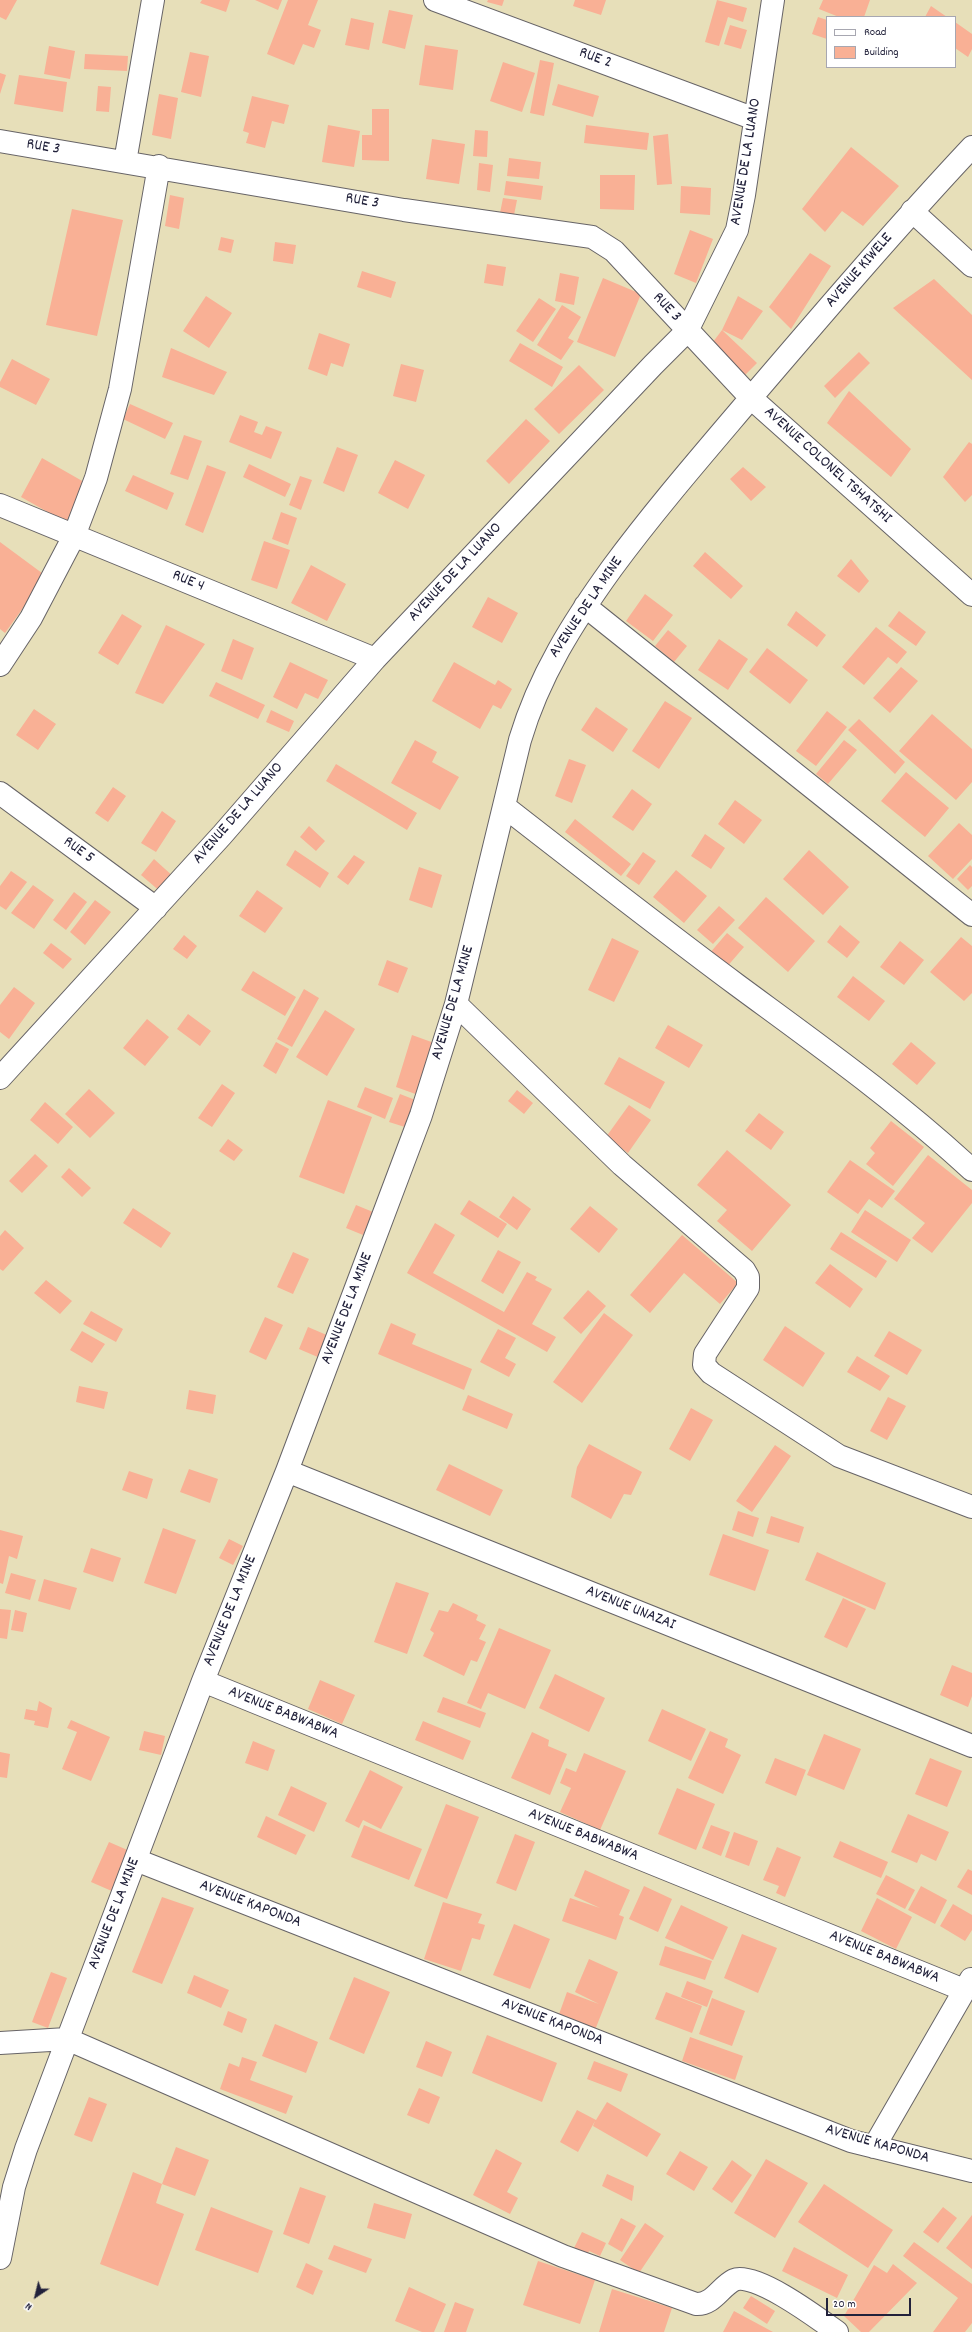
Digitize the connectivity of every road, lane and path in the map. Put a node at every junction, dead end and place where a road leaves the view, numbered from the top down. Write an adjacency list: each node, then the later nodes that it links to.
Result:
1 (152, 0): 7 (street)
2 (435, 0): 4 (street, RUE 2)
3 (773, 0): 4 (street, AVENUE DE LA LUANO)
4 (755, 119): 11 (street, AVENUE DE LA LUANO)
5 (0, 141): 7 (street, RUE 3)
6 (972, 147): 9 (street, AVENUE KIWELE)
7 (125, 162): 8 (street, RUE 3)
8 (159, 166): 11 (street, RUE 3); 14 (street)
9 (912, 211): 10 (street); 12 (street, AVENUE KIWELE)
10 (972, 266)
11 (687, 331): 12 (street, AVENUE COLONEL TSHATSHI); 17 (street, AVENUE DE LA LUANO)
12 (751, 398): 15 (street, AVENUE COLONEL TSHATSHI); 16 (street, AVENUE DE LA MINE)
13 (0, 505): 14 (street, RUE 4)
14 (74, 536): 17 (street, RUE 4); 18 (street)
15 (972, 595)
16 (585, 606): 20 (street, AVENUE DE LA MINE); 22 (street)
17 (376, 659): 21 (street, AVENUE DE LA LUANO)
18 (0, 664)
19 (0, 793): 21 (street, RUE 5)
20 (505, 807): 23 (street, AVENUE DE LA MINE); 25 (street)
21 (156, 908): 24 (street, AVENUE DE LA LUANO)
22 (972, 915)
23 (456, 1004): 26 (street, AVENUE DE LA MINE); 27 (street)
24 (0, 1078)
25 (972, 1170)
26 (287, 1471): 28 (street, AVENUE DE LA MINE); 29 (street, AVENUE UNAZAI)
27 (972, 1507)
28 (203, 1681): 30 (street, AVENUE DE LA MINE); 31 (street, AVENUE BABWABWA)
29 (972, 1746)
30 (136, 1860): 32 (street, AVENUE DE LA MINE); 34 (street, AVENUE KAPONDA)
31 (968, 1984): 34 (street)
32 (67, 2040): 33 (street); 36 (street, AVENUE DE LA MINE); 37 (street)
33 (0, 2042)
34 (874, 2147): 35 (street, AVENUE KAPONDA)
35 (972, 2171)
36 (0, 2258)
37 (837, 2332)

